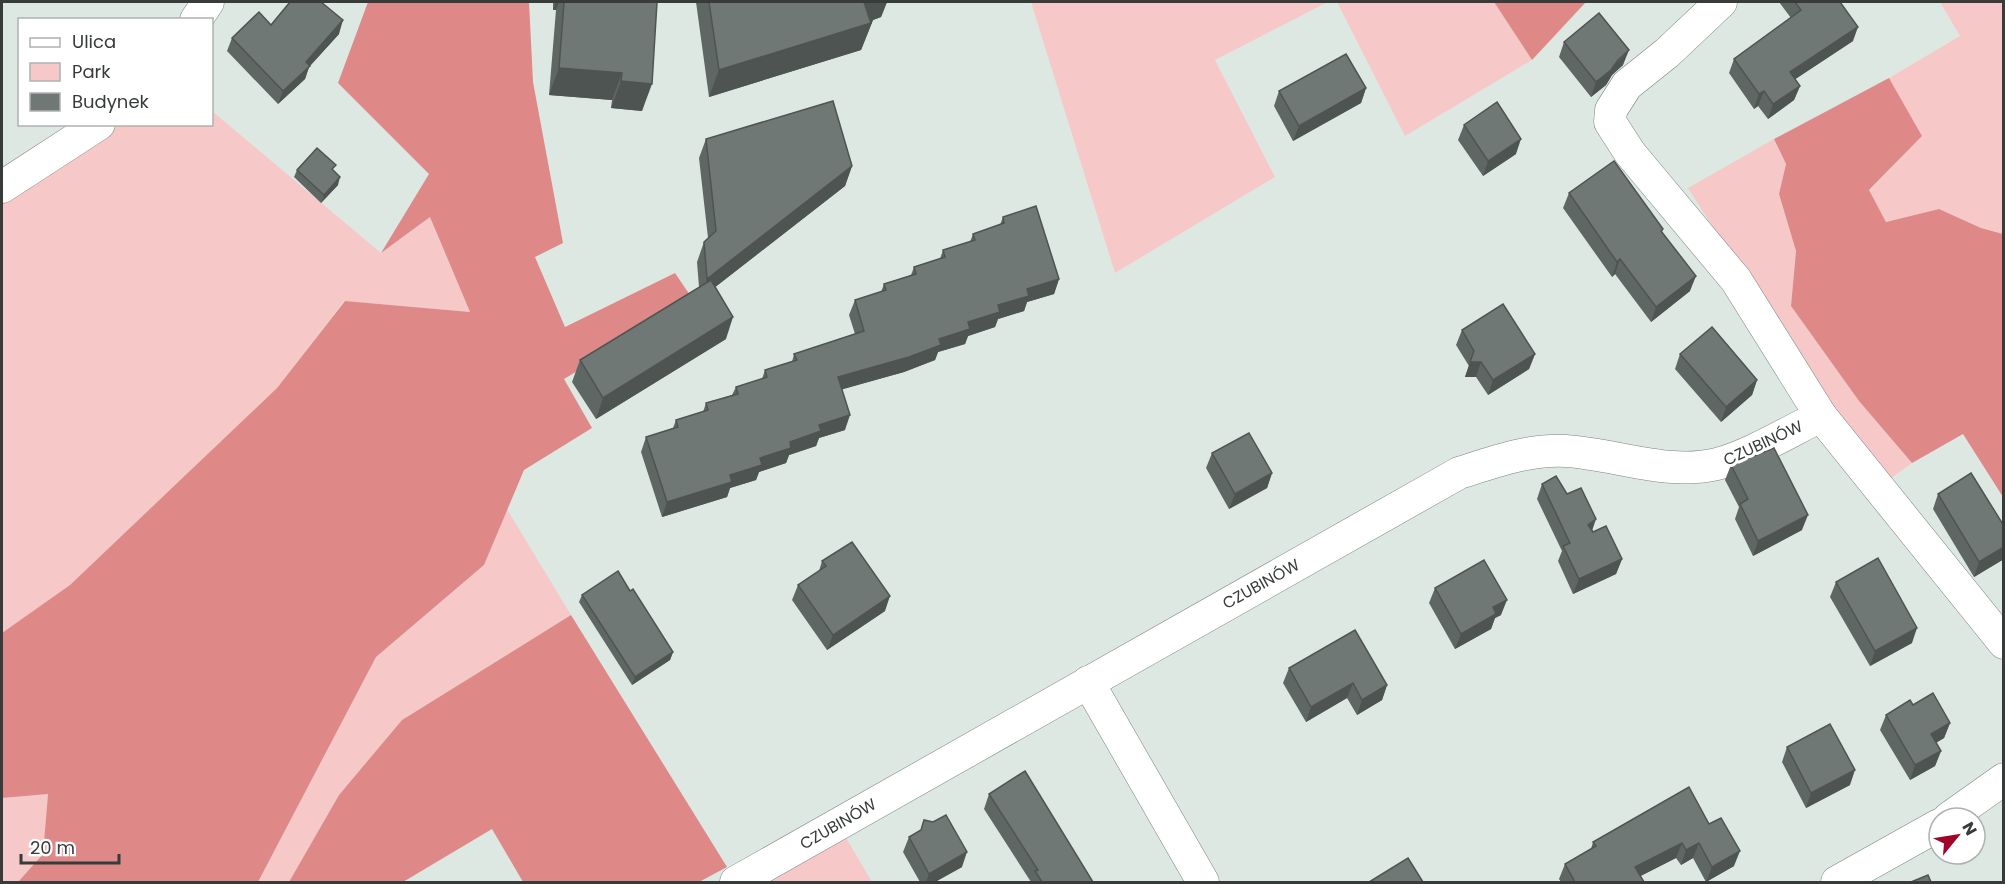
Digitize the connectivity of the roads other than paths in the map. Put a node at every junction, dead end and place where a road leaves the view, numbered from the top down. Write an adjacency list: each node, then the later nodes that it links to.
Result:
1 (208, 2): 3 (street)
2 (1721, 2): 6 (street, CZUBINÓW)
3 (197, 18)
4 (96, 126): 5 (street)
5 (2, 187)
6 (1821, 416): 7 (street, CZUBINÓW); 8 (street, CZUBINÓW)
7 (2004, 643)
8 (1088, 682): 12 (street, CZUBINÓW); 13 (street)
9 (2004, 779): 10 (street)
10 (1966, 806)
11 (1927, 832): 14 (street)
12 (736, 882)
13 (1203, 882)
14 (1837, 882)

